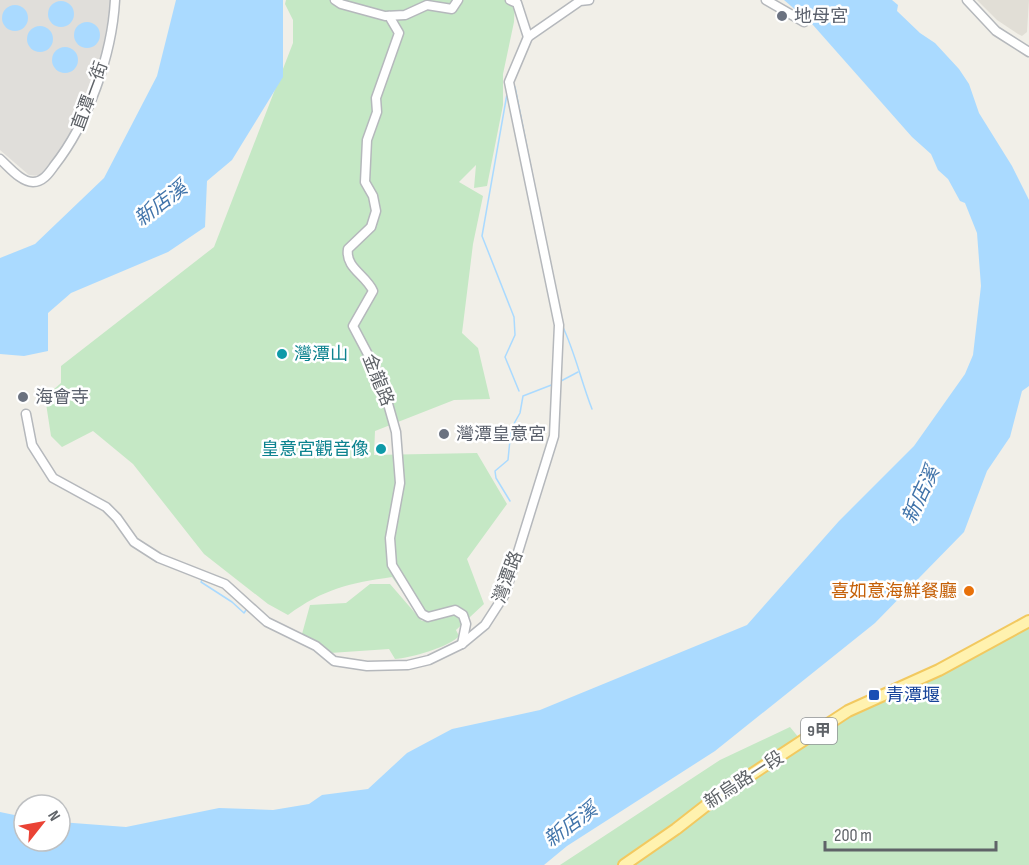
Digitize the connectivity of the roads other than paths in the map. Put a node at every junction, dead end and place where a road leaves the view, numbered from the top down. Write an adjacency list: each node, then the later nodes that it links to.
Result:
1 (116, 0): 12 (street, 直潭一街)
2 (335, 0): 8 (street)
3 (458, 0): 8 (street)
4 (510, 0): 10 (street)
5 (583, 0): 10 (street)
6 (766, 0): 9 (street)
7 (967, 0): 11 (street)
8 (389, 16): 15 (street, 金龍路)
9 (804, 22)
10 (528, 37): 15 (street, 灣潭路)
11 (1029, 52)
12 (0, 159)
13 (26, 414): 15 (street, 灣潭路)
14 (1029, 621): 16 (main road, 新烏路一段 / 9甲)
15 (462, 644)
16 (624, 865)

